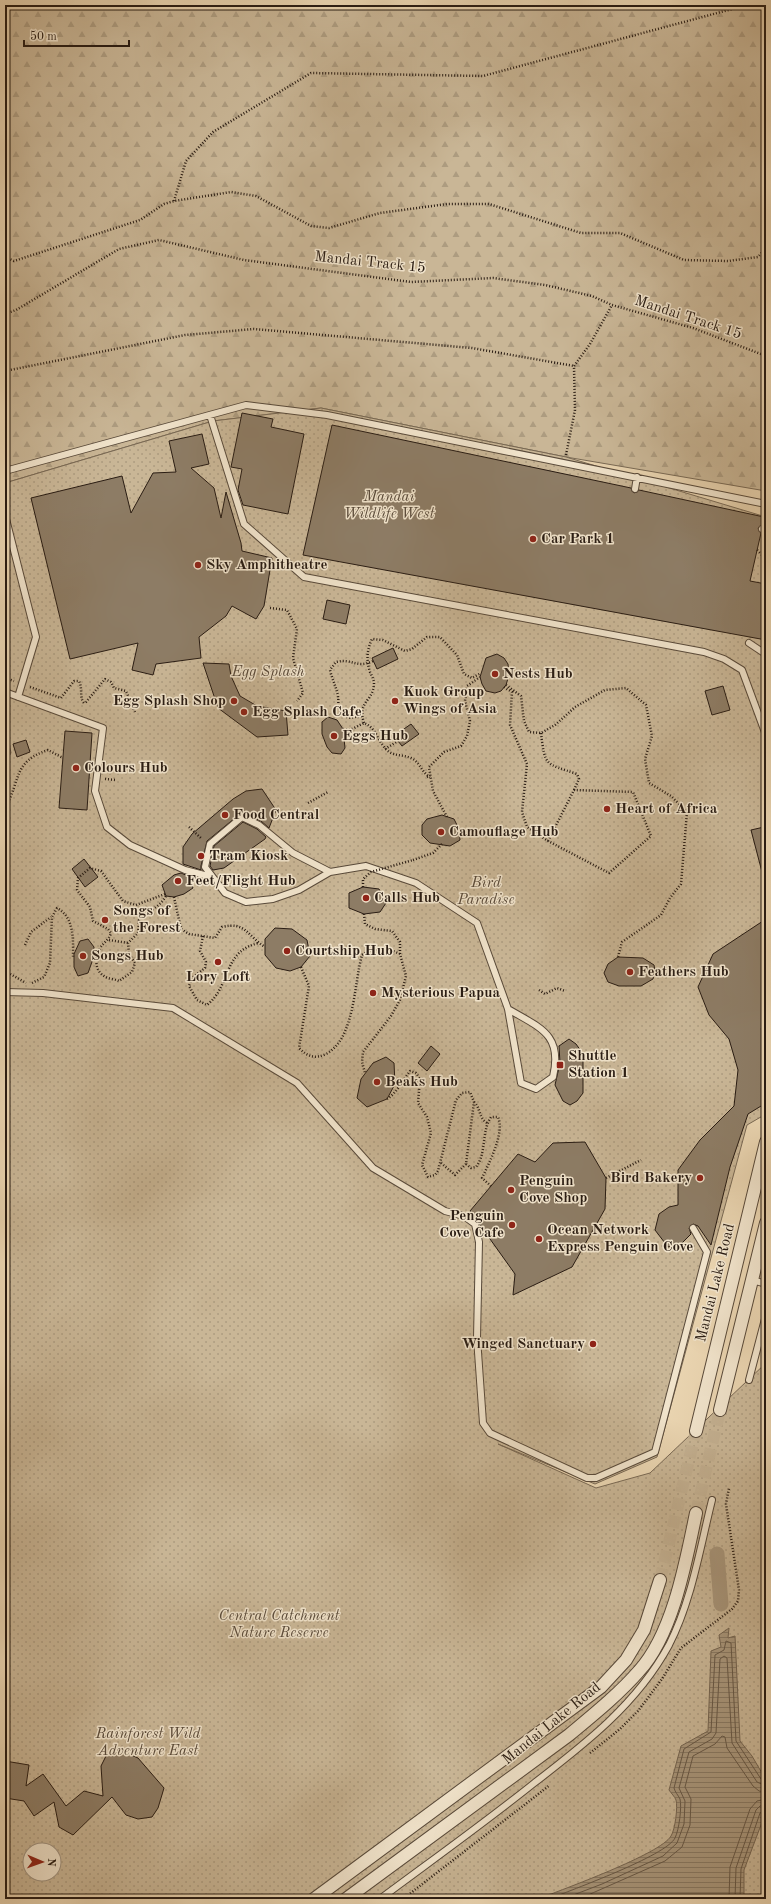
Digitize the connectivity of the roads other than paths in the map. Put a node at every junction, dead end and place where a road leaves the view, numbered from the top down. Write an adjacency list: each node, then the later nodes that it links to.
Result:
1 (210, 414): 2 (lane); 3 (lane); 11 (lane)
2 (5, 471)
3 (637, 477): 4 (lane); 5 (lane)
4 (635, 489)
5 (766, 504)
6 (5, 515): 10 (lane)
7 (749, 643): 8 (lane)
8 (766, 656)
9 (5, 692): 10 (lane)
10 (18, 697): 13 (lane)
11 (766, 736)
12 (330, 872): 13 (lane); 13 (lane); 15 (lane)
13 (212, 876)
14 (5, 992): 18 (lane)
15 (508, 1009): 15 (lane)
16 (766, 1142): 24 (street, Mandai Lake Road)
17 (766, 1223): 19 (street)
18 (693, 1228)
19 (752, 1280): 20 (lane); 23 (street)
20 (766, 1284)
21 (766, 1315): 22 (lane)
22 (749, 1380)
23 (720, 1410)
24 (696, 1431)
25 (712, 1500): 30 (lane)
26 (696, 1513): 29 (street, Mandai Lake Road)
27 (660, 1580): 28 (street, Mandai Lake Road)
28 (314, 1899)
29 (346, 1899)
30 (380, 1899)

